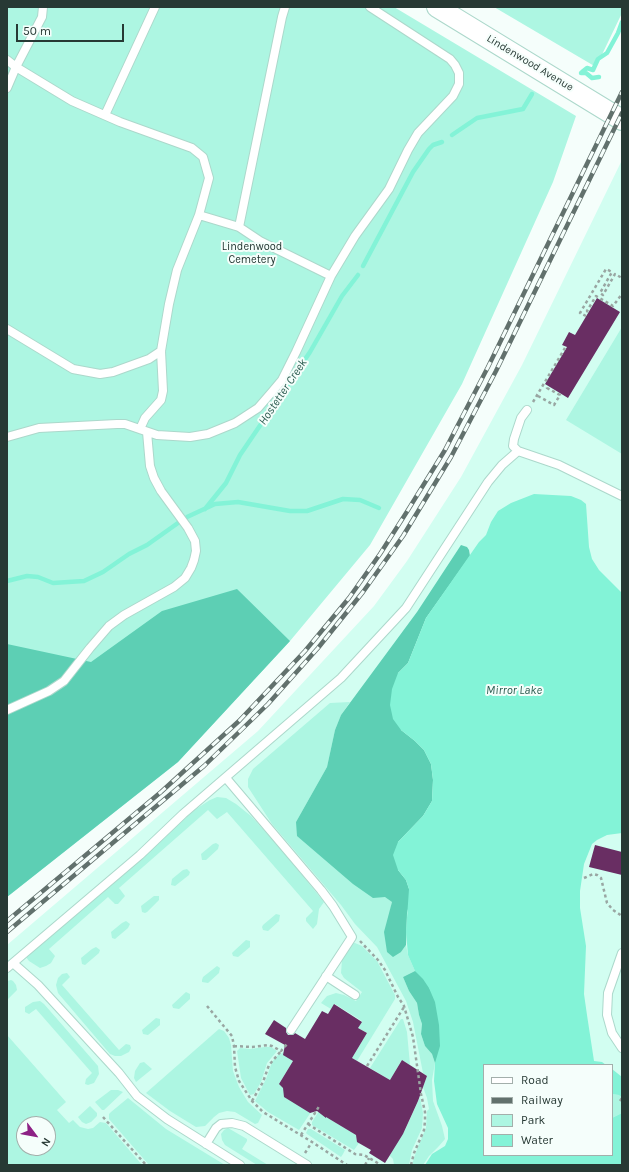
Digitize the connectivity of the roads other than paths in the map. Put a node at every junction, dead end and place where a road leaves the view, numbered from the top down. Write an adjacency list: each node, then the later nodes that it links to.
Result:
1 (44, 7): 7 (lane)
2 (155, 7): 9 (lane)
3 (285, 7): 12 (lane)
4 (370, 7): 13 (lane)
5 (445, 9): 10 (street, Lindenwood Avenue)
6 (7, 60): 7 (lane)
7 (16, 67): 8 (lane); 9 (lane)
8 (7, 88)
9 (105, 115): 11 (lane)
10 (622, 120)
11 (199, 215): 12 (lane); 15 (lane)
12 (240, 228): 13 (lane)
13 (331, 276): 17 (lane)
14 (7, 329): 15 (lane)
15 (161, 351): 17 (lane)
16 (527, 410): 19 (lane)
17 (143, 430): 18 (lane); 21 (lane)
18 (7, 437)
19 (518, 451): 20 (lane); 22 (lane)
20 (622, 496)
21 (7, 710)
22 (226, 778): 24 (lane); 25 (lane)
23 (622, 954): 28 (lane)
24 (10, 965): 29 (lane)
25 (326, 976): 26 (lane); 27 (lane)
26 (355, 995)
27 (291, 1030)
28 (622, 1048)
29 (206, 1144): 30 (lane); 31 (lane)
30 (240, 1165)
31 (307, 1165)

